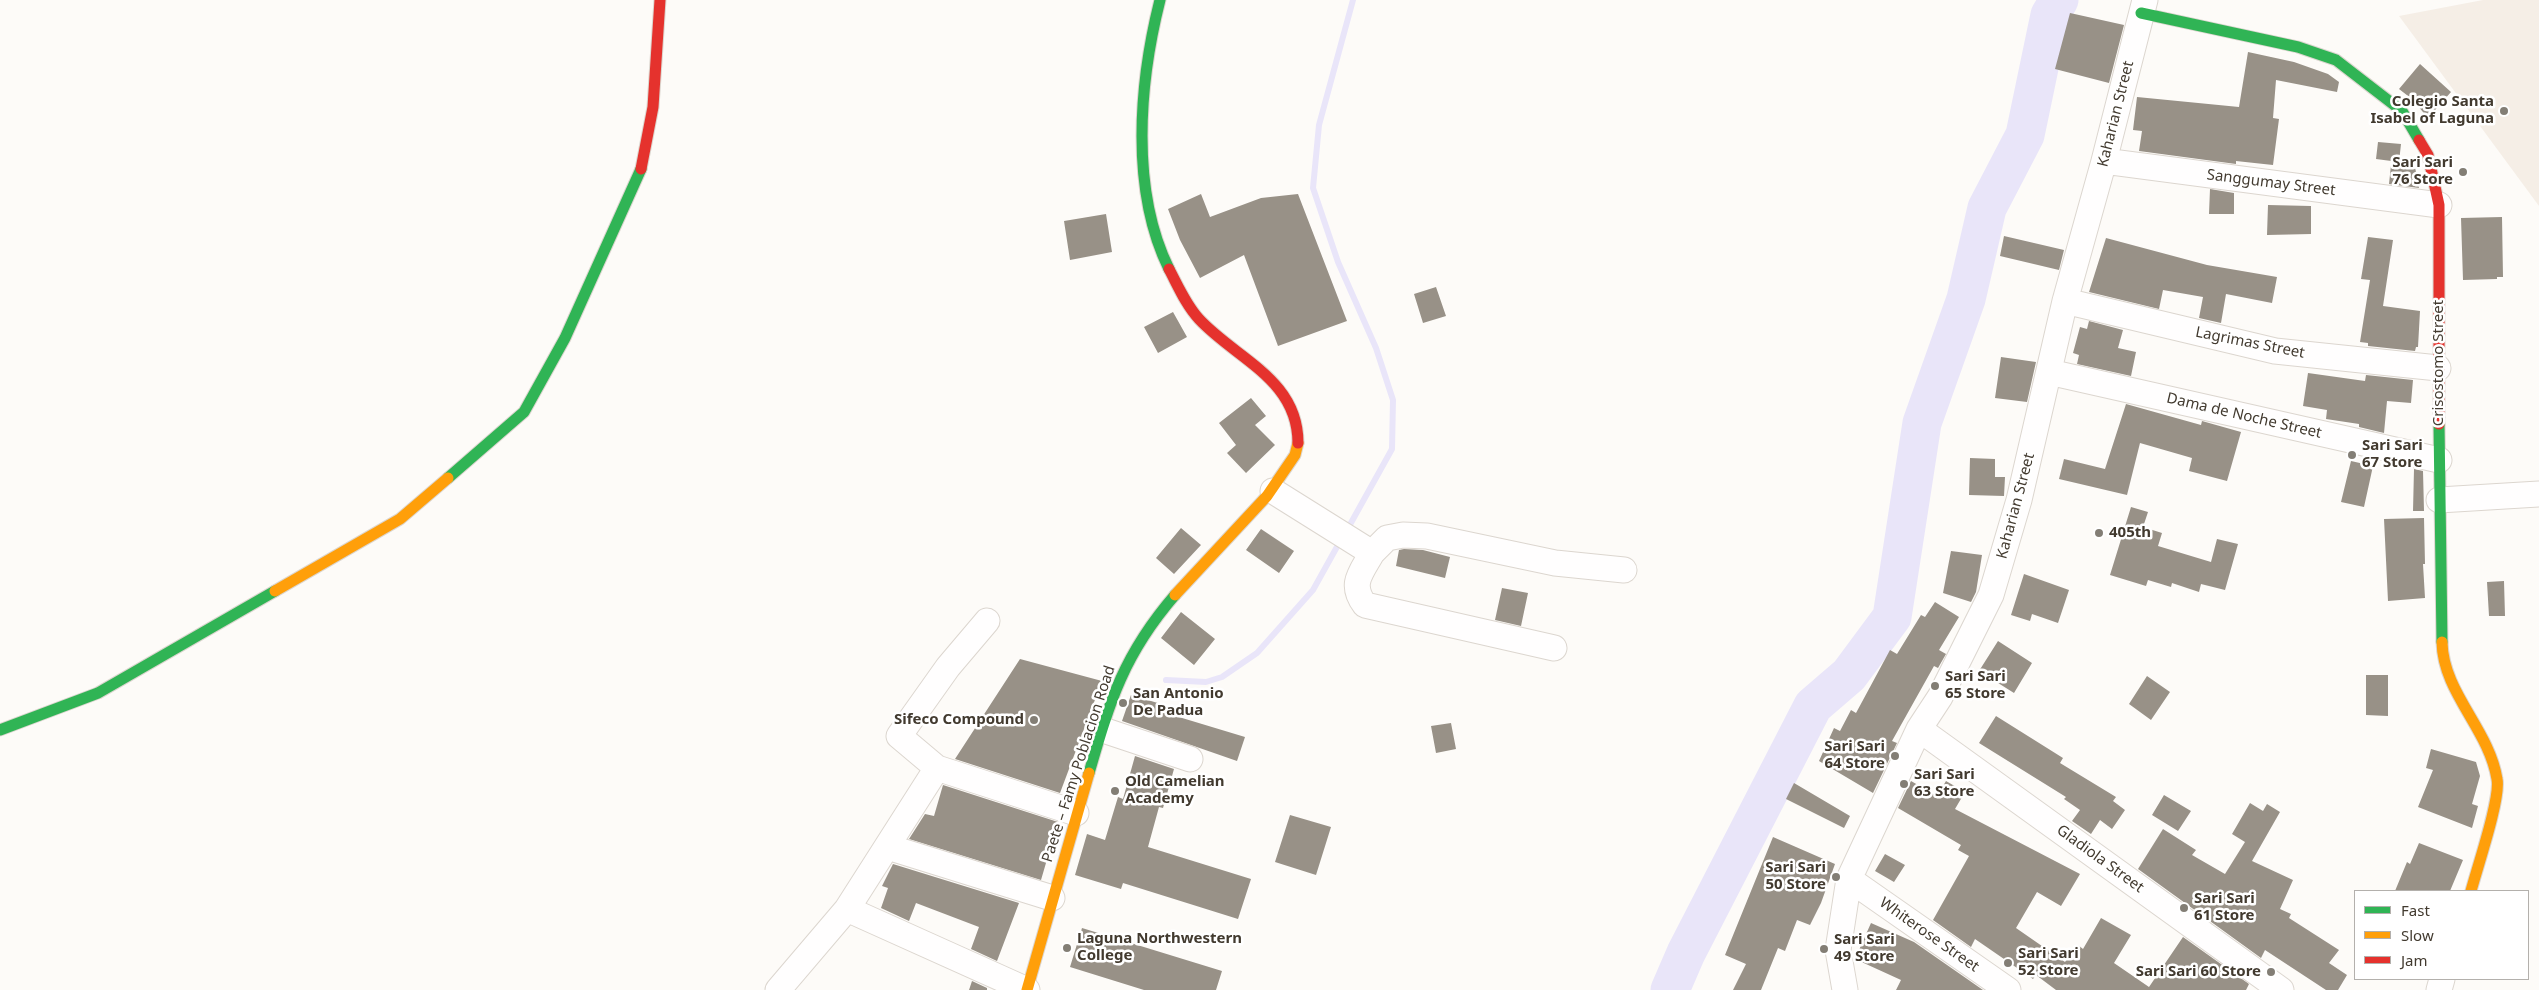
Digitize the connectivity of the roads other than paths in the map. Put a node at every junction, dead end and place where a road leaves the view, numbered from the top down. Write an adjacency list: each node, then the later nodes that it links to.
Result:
1 (660, 0): 18 (street)
2 (1160, 0): 10 (street, Paete – Famy Poblacion Road)
3 (2143, 6): 4 (street, Kaharian Street); 5 (street, Crisostomo Street)
4 (2104, 161): 5 (street, Sanggumay Street); 6 (street, Kaharian Street)
5 (2439, 205): 7 (street, Crisostomo Street)
6 (2065, 301): 7 (street, Lagrimas Street); 8 (street, Kaharian Street)
7 (2438, 368): 9 (street, Crisostomo Street)
8 (2049, 372): 9 (street, Dama de Noche Street); 17 (street, Kaharian Street)
9 (2439, 460): 12 (street, Crisostomo Street)
10 (1273, 491): 13 (street); 19 (street, Paete – Famy Poblacion Road)
11 (2539, 494): 12 (street)
12 (2439, 500): 25 (street, Crisostomo Street)
13 (1372, 553): 14 (street); 16 (street)
14 (1624, 570)
15 (986, 621): 21 (street)
16 (1554, 648)
17 (1919, 728): 24 (street, Kaharian Street); 32 (street, Gladiola Street)
18 (0, 730)
19 (1103, 730): 20 (street); 22 (street, Paete – Famy Poblacion Road)
20 (1190, 759)
21 (937, 768): 22 (street); 23 (street)
22 (1076, 813): 26 (street, Paete – Famy Poblacion Road)
23 (888, 847): 26 (street); 27 (street)
24 (1849, 880): 30 (street, Kaharian Street); 31 (street, Whiterose Street)
25 (2471, 890)
26 (1052, 898): 29 (street, Paete – Famy Poblacion Road)
27 (847, 909): 28 (street); 29 (street)
28 (778, 990)
29 (1027, 990)
30 (1845, 990)
31 (2008, 990)
32 (2281, 990)

